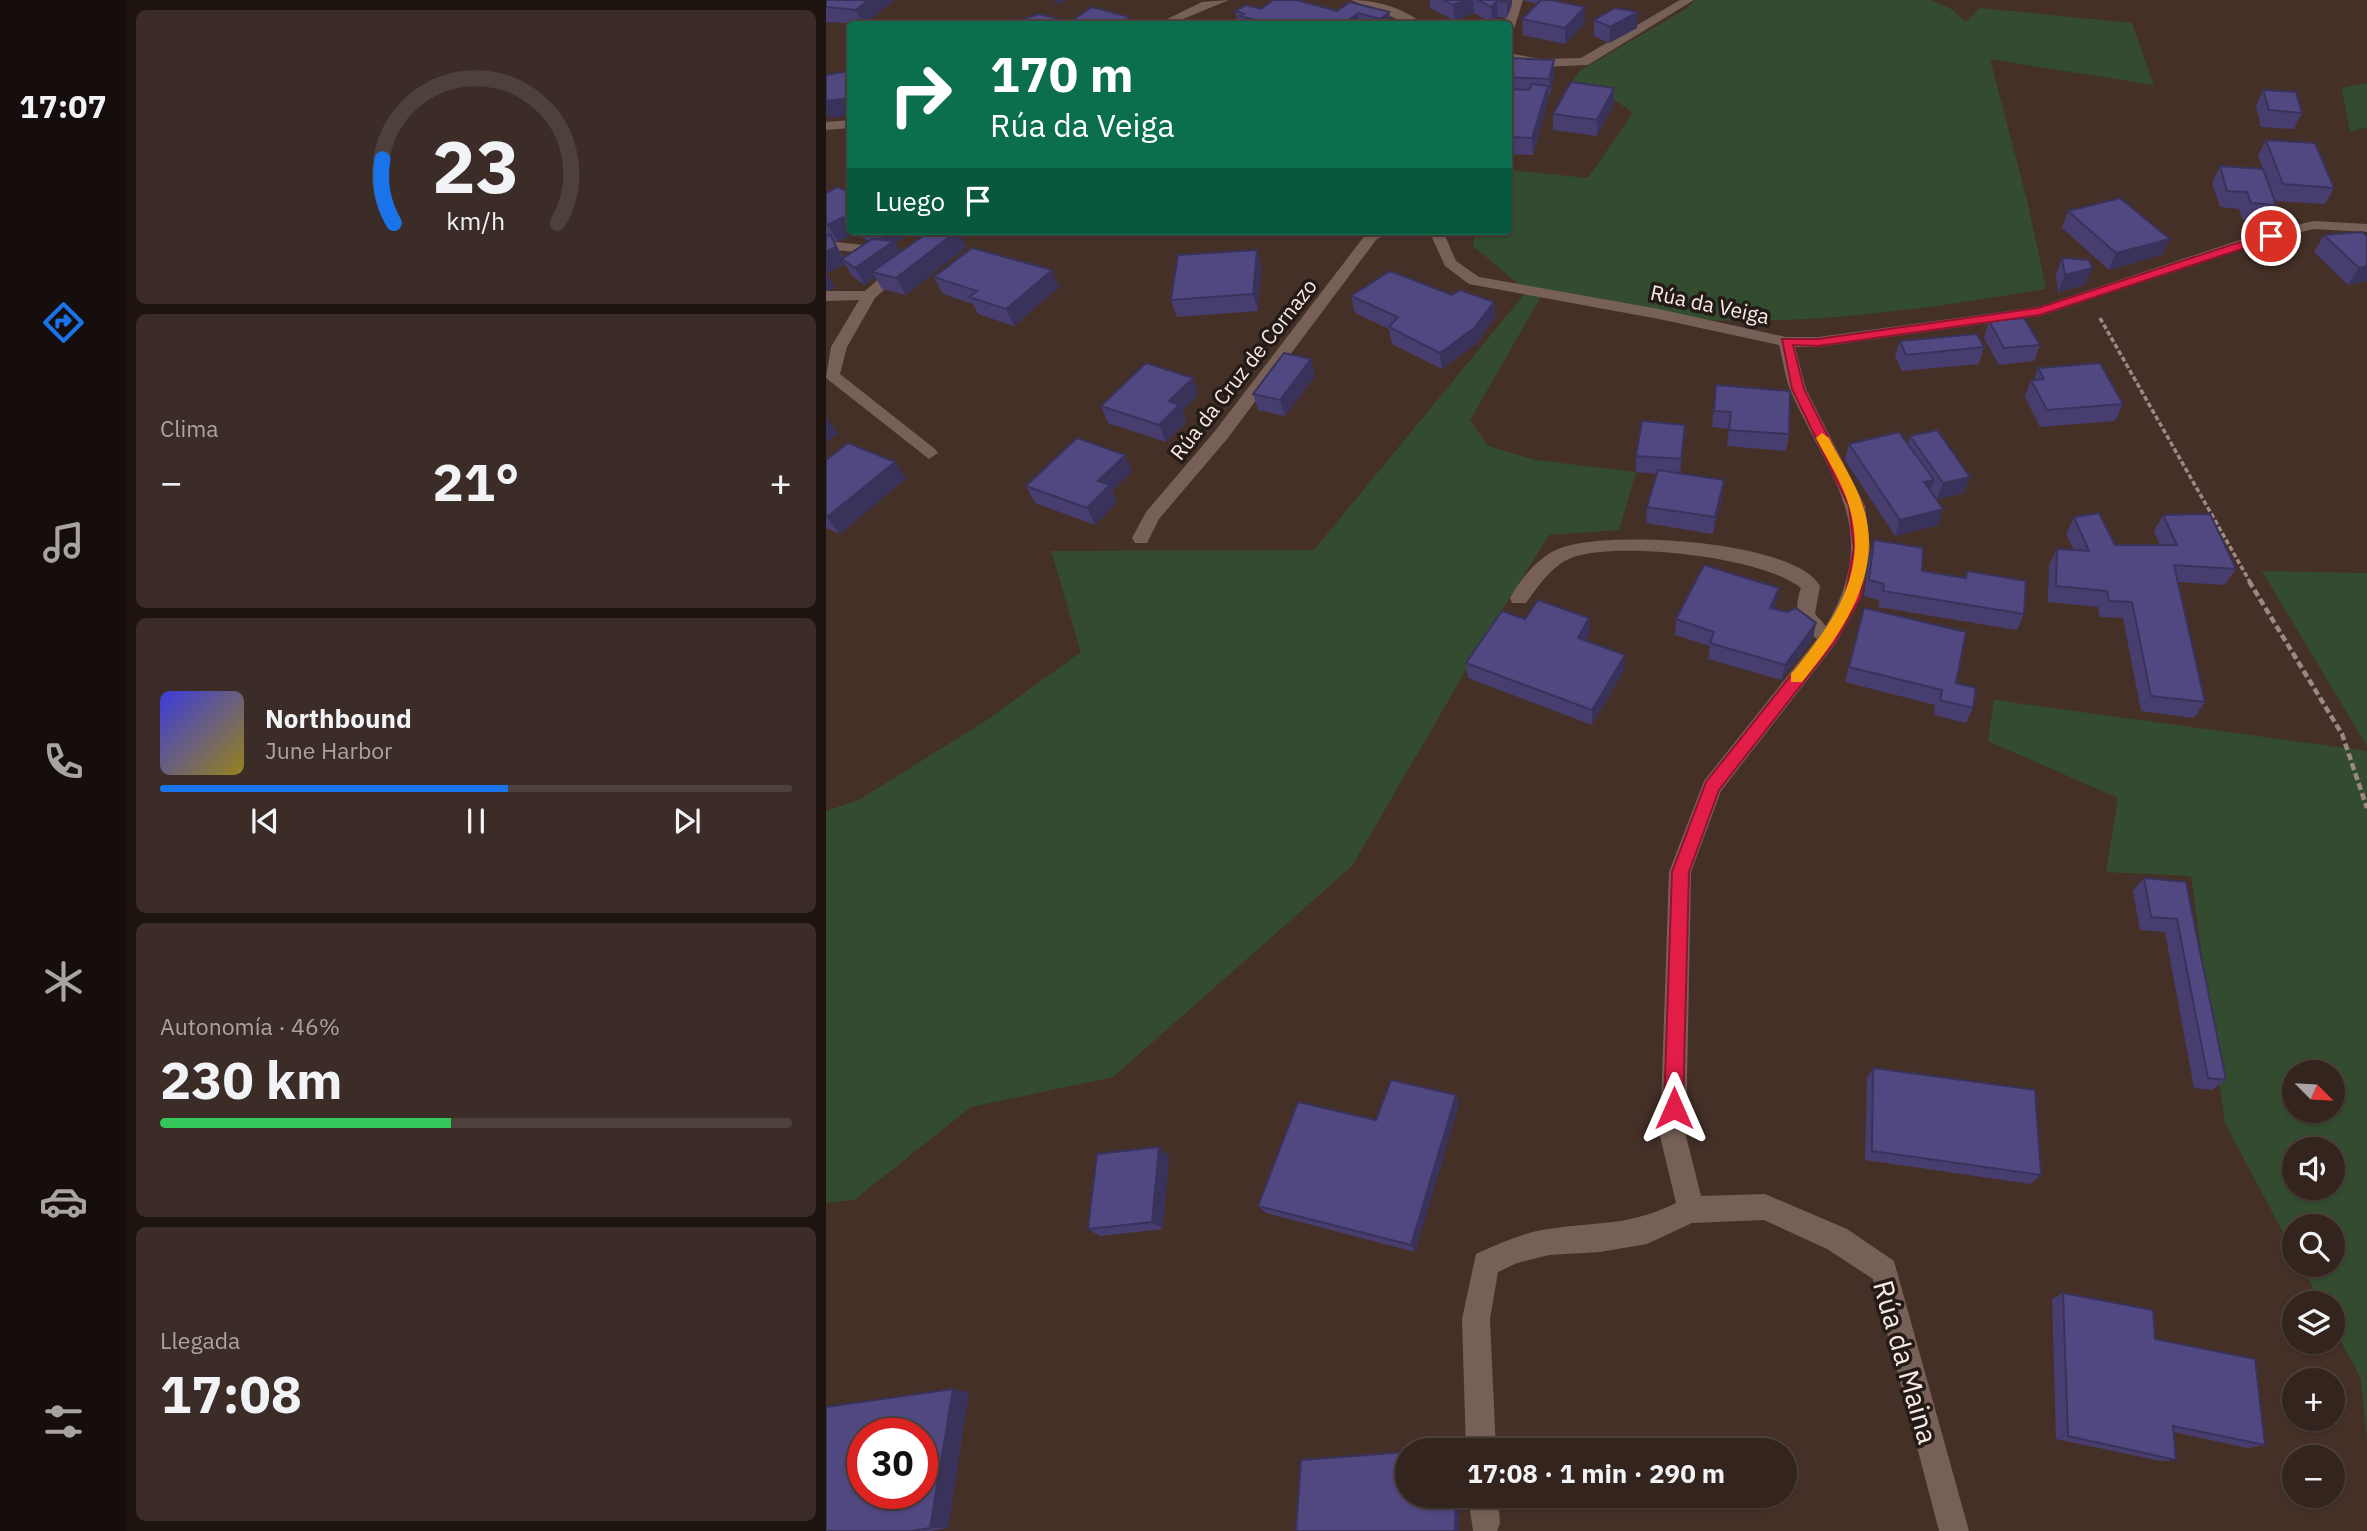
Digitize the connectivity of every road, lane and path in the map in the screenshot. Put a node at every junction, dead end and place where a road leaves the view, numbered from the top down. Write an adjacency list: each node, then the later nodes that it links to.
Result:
1 (1223, 0): 5 (street)
2 (1357, 0): 6 (street)
3 (1517, 0): 7 (street)
4 (1688, 0): 8 (street)
5 (1169, 21)
6 (1411, 21)
7 (1510, 21)
8 (1512, 58)
9 (847, 124): 10 (street)
10 (826, 127)
11 (2367, 228): 19 (street, Rúa da Veiga)
12 (938, 235): 16 (street)
13 (1375, 235): 22 (street, Rúa da Cruz de Cornazo)
14 (1439, 235): 20 (street, Rúa da Veiga)
15 (826, 245): 16 (street)
16 (923, 248): 17 (street)
17 (869, 295): 18 (street); 21 (street)
18 (826, 296)
19 (2087, 296): 20 (street, Rúa da Veiga); 25 (path)
20 (1786, 342): 24 (street)
21 (929, 453)
22 (1141, 538)
23 (1519, 598): 24 (street)
24 (1829, 638): 26 (street)
25 (2367, 808)
26 (1691, 1210): 27 (street, Rúa da Maina); 28 (street, Rúa da Maina)
27 (1481, 1438)
28 (1954, 1531)

